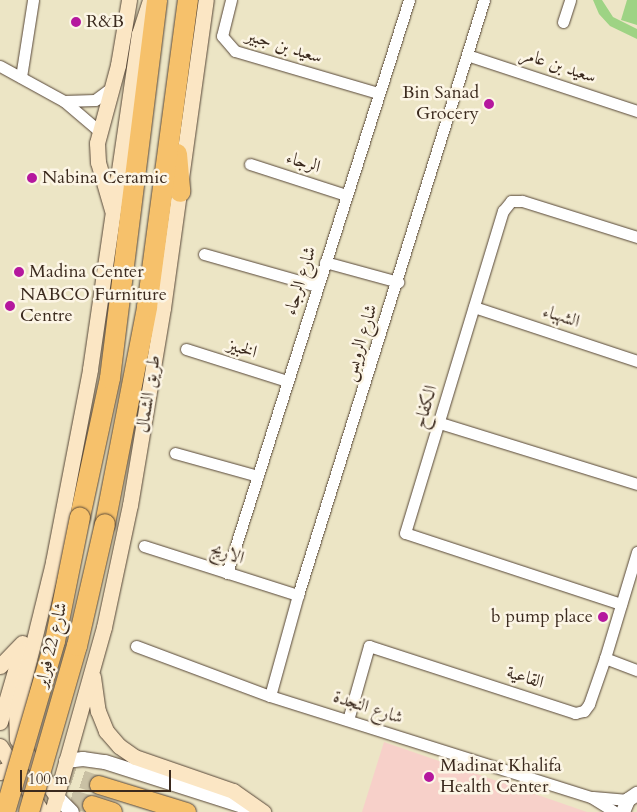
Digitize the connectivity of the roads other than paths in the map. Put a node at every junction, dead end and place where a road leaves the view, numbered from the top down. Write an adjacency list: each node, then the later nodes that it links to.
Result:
1 (33, 0): 14 (street)
2 (129, 0): 12 (main road)
3 (188, 0): 21 (highway); 37 (highway, طريق الشمال)
4 (206, 0): 21 (main road, طريق الشمال)
5 (231, 0): 16 (street, سعيد بن جبير)
6 (408, 0): 16 (street, شارع الرجاء)
7 (484, 0): 11 (street, شارع الرويس)
8 (570, 0): 10 (street)
9 (151, 4): 12 (main road); 23 (main road); 66 (highway, شارع 22 فبراير, bridge)
10 (563, 22)
11 (467, 55): 18 (street, سعيد بن عامر); 27 (street, شارع الرويس)
12 (118, 65): 15 (main road)
13 (0, 66): 14 (street)
14 (21, 77): 17 (street)
15 (112, 87): 17 (street); 19 (main road)
16 (378, 93): 22 (street, شارع الرجاء)
17 (64, 101): 19 (street)
18 (637, 111)
19 (99, 131): 23 (main road)
20 (250, 164): 22 (street, الرجاء)
21 (180, 192): 48 (main road, طريق الشمال)
22 (346, 195): 26 (street, شارع الرجاء)
23 (113, 214): 43 (main road)
24 (637, 237): 29 (street, الكفاح)
25 (204, 254): 28 (street)
26 (325, 262): 27 (street); 28 (street, شارع الرجاء)
27 (398, 282): 41 (street, شارع الرويس)
28 (317, 286): 32 (street, شارع الرجاء)
29 (474, 307): 31 (street, الشهباء); 33 (street, الكفاح)
30 (186, 349): 32 (street, الخبيز)
31 (637, 361)
32 (287, 382): 35 (street, شارع الرجاء)
33 (440, 423): 36 (street); 42 (street, الكفاح)
34 (175, 452): 35 (street)
35 (258, 476): 40 (street, شارع الرجاء)
36 (637, 484)
37 (104, 524): 67 (highway, شارع 22 فبراير, bridge)
38 (144, 546): 40 (street, الاريج)
39 (637, 552): 42 (street, القاعية)
40 (227, 573): 41 (street, الاريج)
41 (298, 595): 50 (street, شارع الرويس)
42 (621, 604): 46 (street, القاعية)
43 (40, 620): 44 (main road); 51 (main road)
44 (23, 641): 47 (main road); 53 (main road)
45 (136, 646): 50 (street, شارع النجدة)
46 (605, 658): 49 (street); 52 (street, القاعية)
47 (0, 666)
48 (93, 667): 54 (main road, طريق الشمال); 74 (main road)
49 (637, 670)
50 (270, 696): 52 (street, شارع النجدة)
51 (16, 714): 54 (main road); 57 (main road)
52 (348, 720): 63 (street, شارع النجدة)
53 (0, 722)
54 (74, 732): 56 (main road, طريق الشمال); 57 (main road)
55 (0, 746): 58 (main road)
56 (66, 761): 57 (main road); 62 (main road, طريق الشمال); 74 (street)
57 (35, 765): 58 (main road); 62 (main road)
58 (12, 772): 60 (main road); 69 (main road)
59 (99, 785): 73 (main road)
60 (0, 789)
61 (0, 796): 68 (main road)
62 (57, 797): 70 (main road, طريق الشمال); 71 (street)
63 (591, 797): 64 (street, شارع النجدة); 75 (street, شارع النجدة)
64 (629, 802)
65 (92, 806): 72 (main road)
66 (5, 812)
67 (29, 812)
68 (33, 812)
69 (42, 812)
70 (52, 812)
71 (72, 812)
72 (113, 812)
73 (187, 812)
74 (263, 812)
75 (615, 812)

